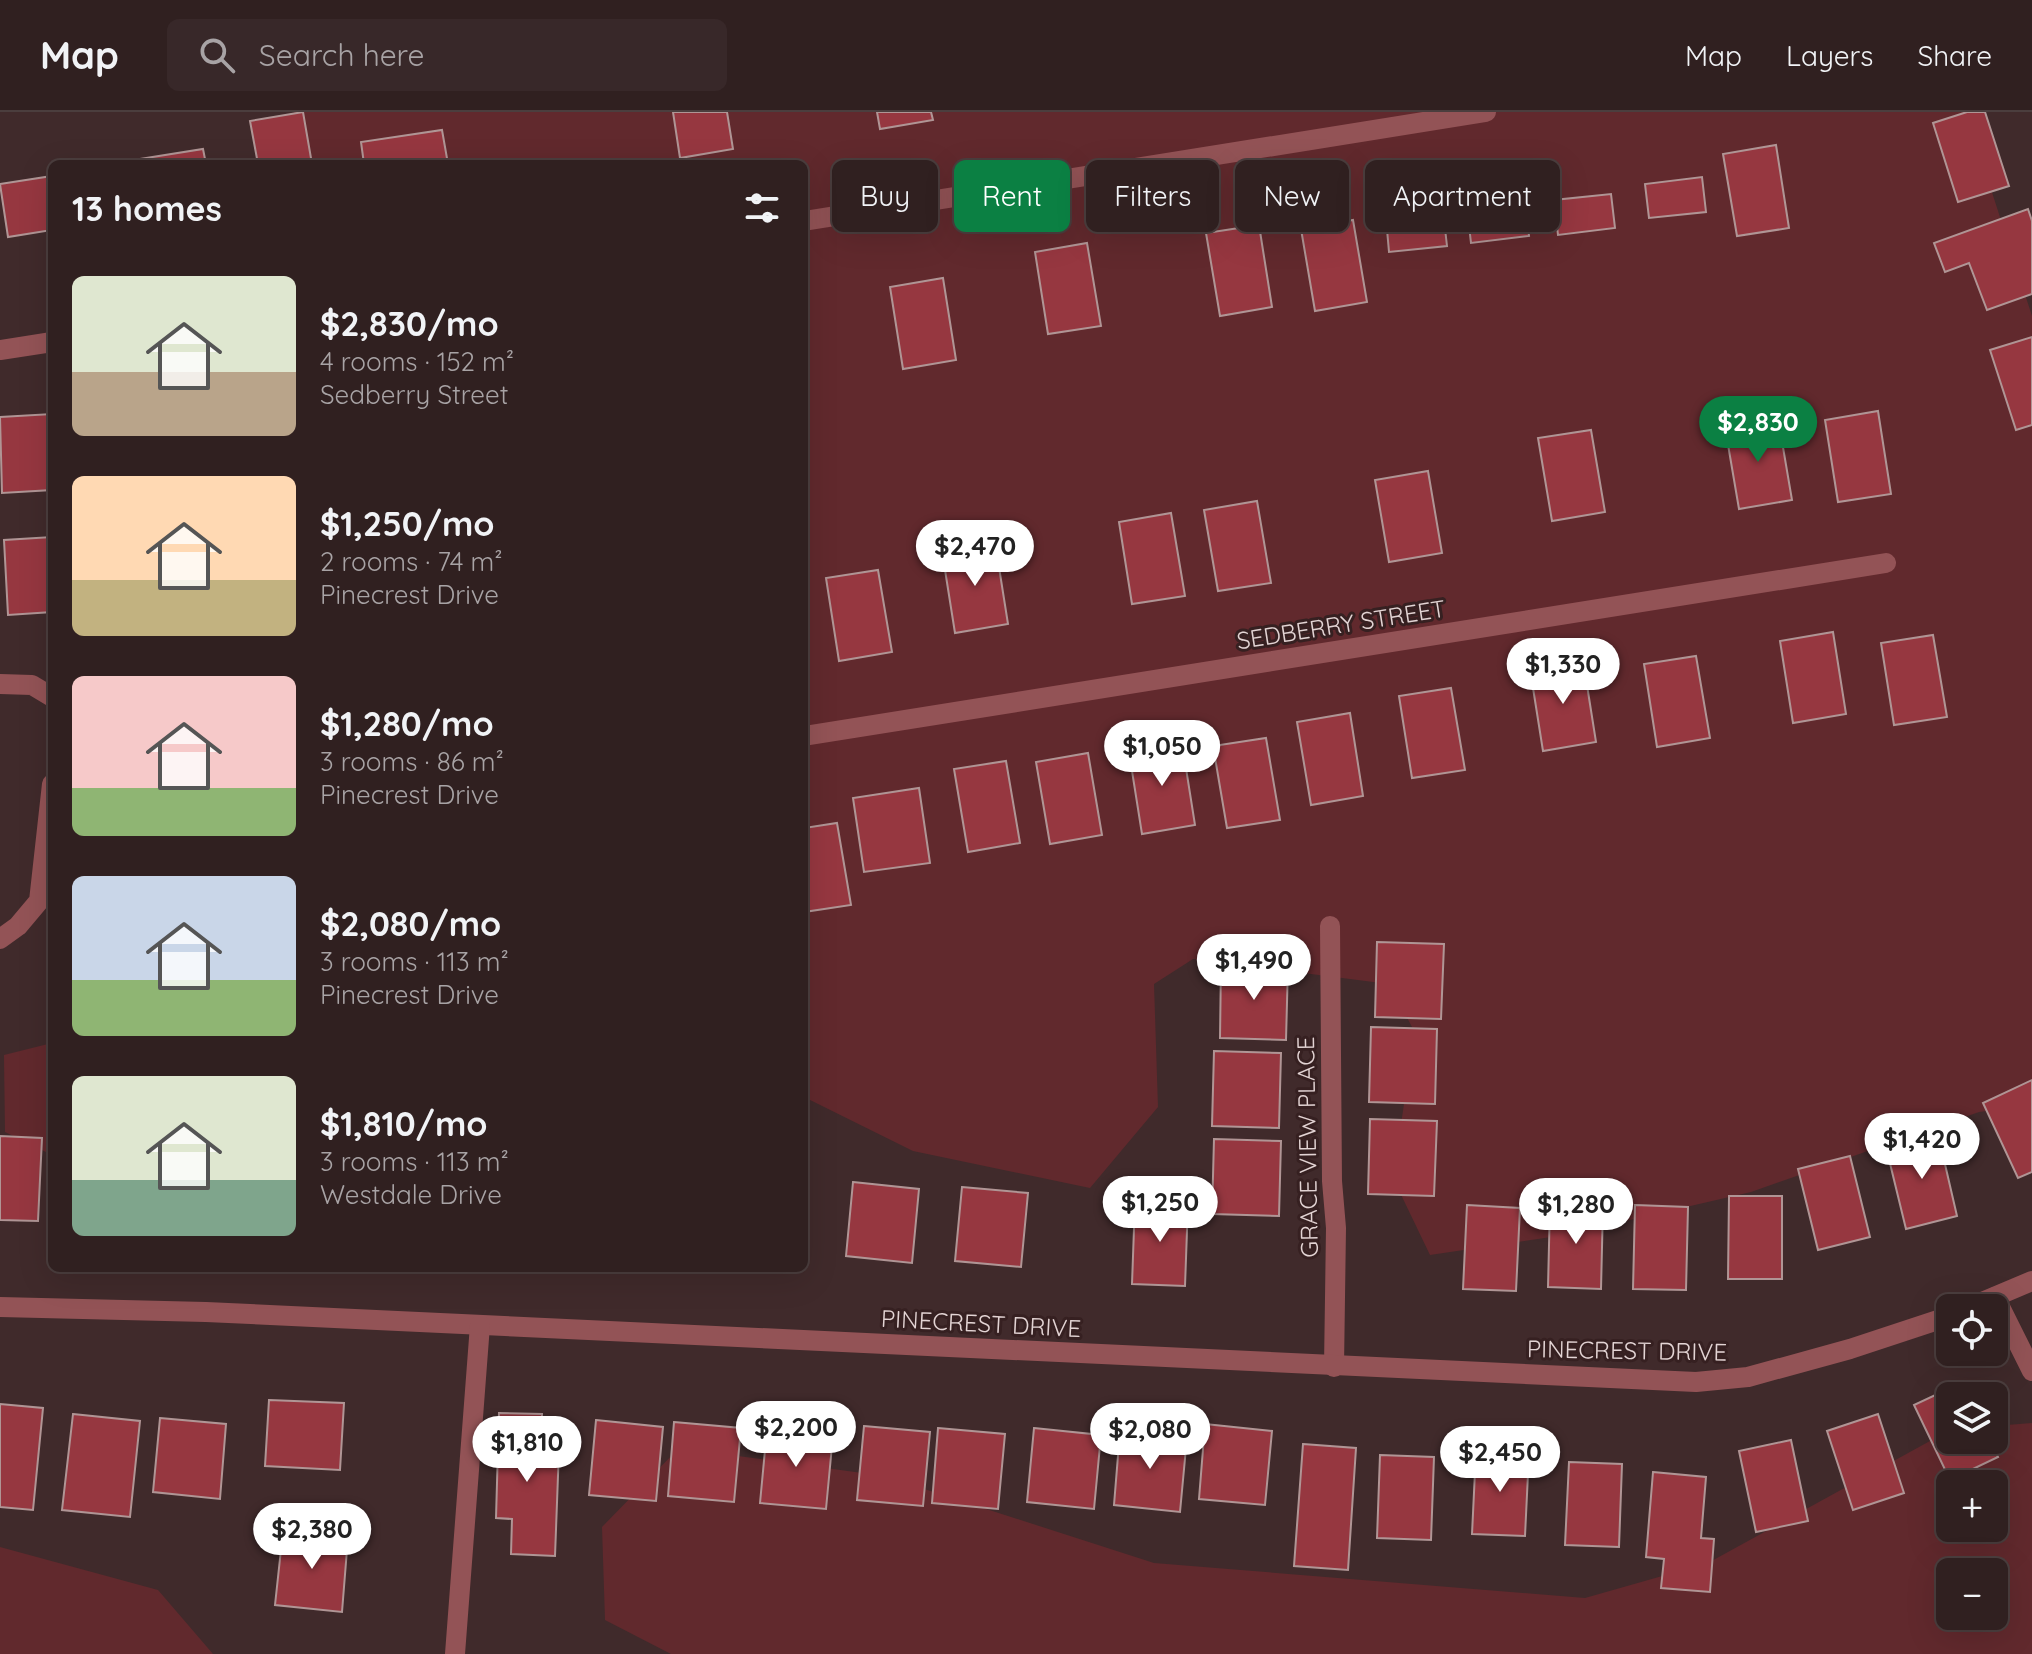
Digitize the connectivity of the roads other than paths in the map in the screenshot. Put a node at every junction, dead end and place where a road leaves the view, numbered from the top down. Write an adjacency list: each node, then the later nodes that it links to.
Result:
1 (1486, 112): 2 (street)
2 (808, 220)
3 (48, 343): 4 (street)
4 (0, 350)
5 (1886, 563): 8 (street, SEDBERRY STREET)
6 (0, 684): 7 (street)
7 (48, 695)
8 (808, 735)
9 (48, 820): 11 (street)
10 (1330, 926): 18 (street, GRACE VIEW PLACE)
11 (0, 939)
12 (2032, 1281): 13 (street)
13 (2002, 1294)
14 (0, 1307): 17 (street, PINECREST DRIVE)
15 (1936, 1321): 18 (street, PINECREST DRIVE)
16 (2008, 1323): 19 (street)
17 (480, 1325): 18 (street, PINECREST DRIVE); 20 (street)
18 (1334, 1367)
19 (2032, 1371)
20 (455, 1654)

